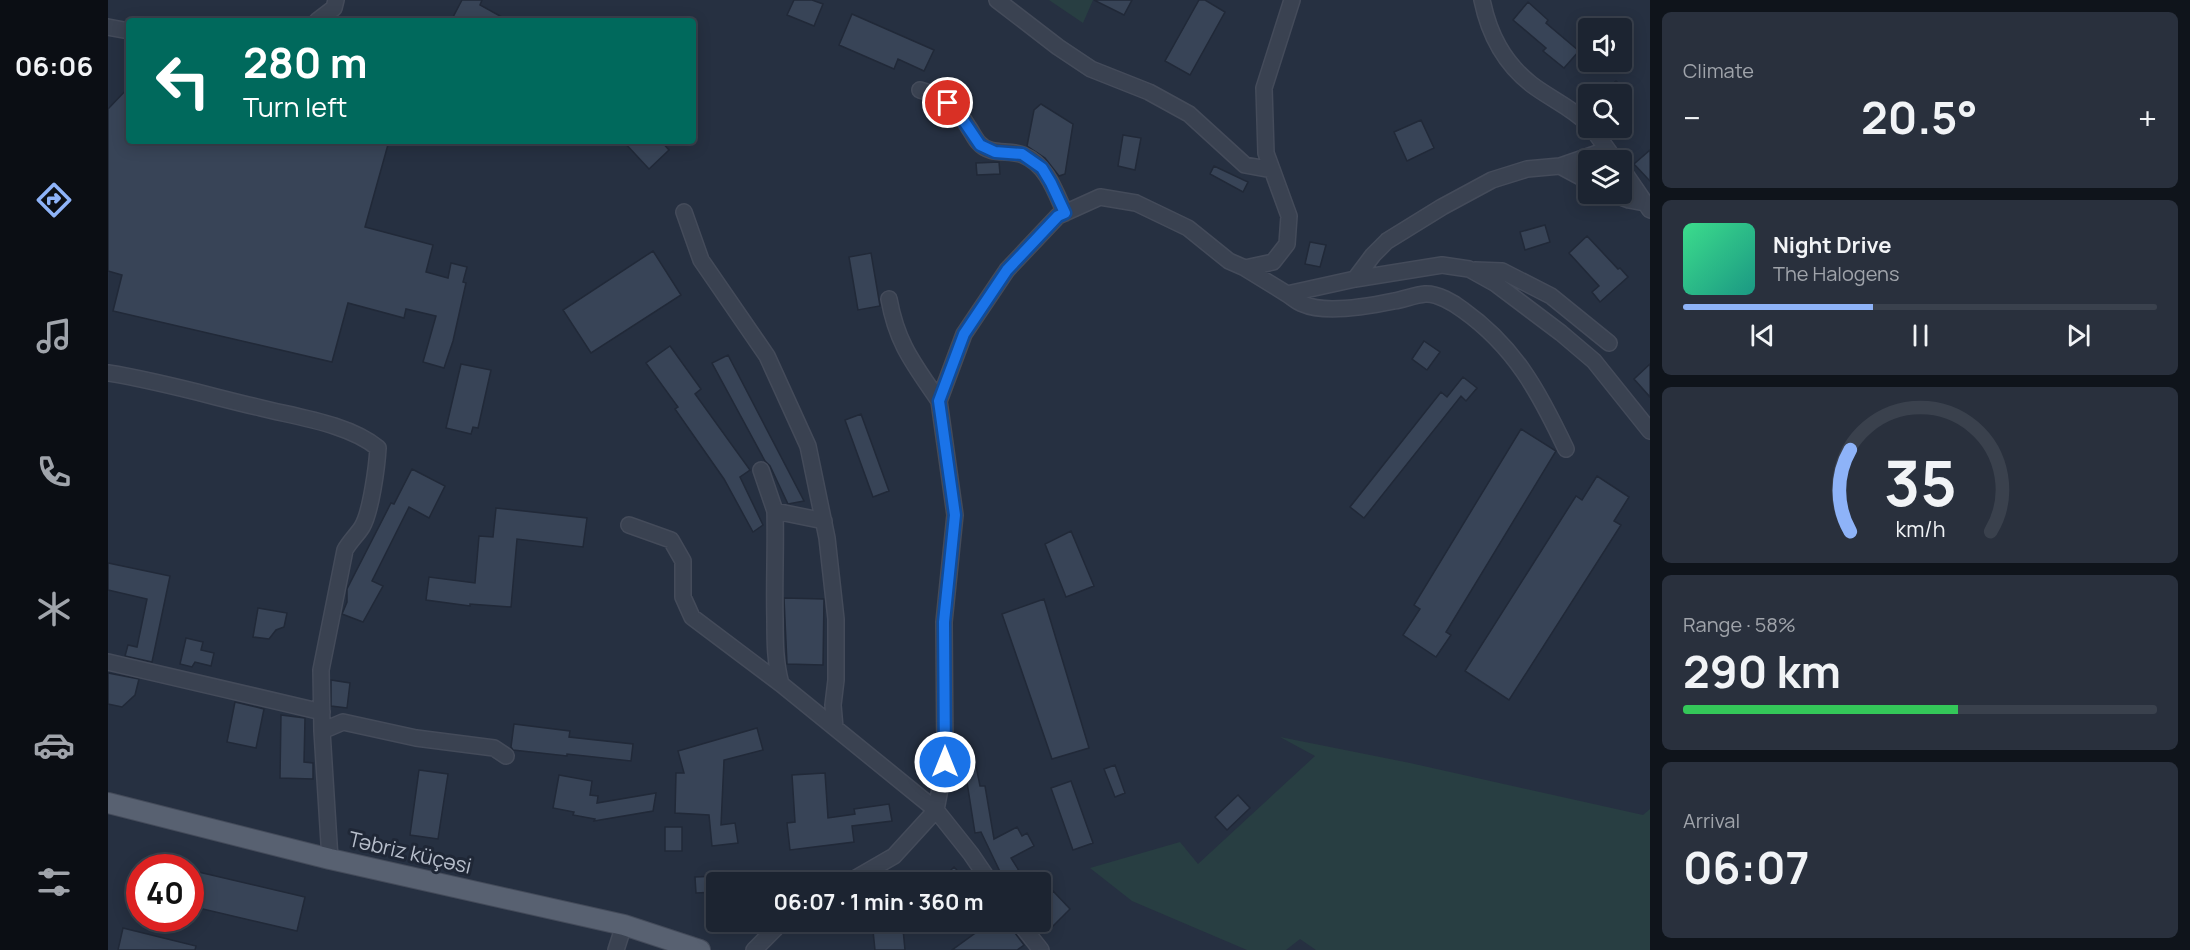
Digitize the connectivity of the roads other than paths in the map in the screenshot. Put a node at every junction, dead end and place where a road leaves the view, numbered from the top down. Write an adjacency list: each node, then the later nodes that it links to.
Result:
1 (336, 0): 5 (street)
2 (997, 0): 12 (street)
3 (1292, 0): 12 (street)
4 (1482, 0): 9 (street)
5 (321, 18)
6 (108, 27): 7 (street)
7 (126, 30)
8 (920, 90): 18 (street)
9 (1578, 115)
10 (1578, 162): 11 (street)
11 (1560, 166): 13 (street); 21 (street)
12 (1272, 170): 19 (street)
13 (1578, 176)
14 (1632, 184): 16 (street)
15 (1632, 201): 16 (street)
16 (1647, 207)
17 (684, 212): 31 (street)
18 (1065, 213): 19 (street); 26 (street)
19 (1245, 268): 22 (street)
20 (1469, 269): 21 (street); 24 (street); 27 (street)
21 (1355, 279): 22 (street)
22 (1287, 294): 28 (street)
23 (889, 299): 26 (street)
24 (1609, 343)
25 (108, 373): 35 (street)
26 (939, 401): 40 (street)
27 (1650, 431)
28 (1566, 449)
29 (760, 470): 30 (street)
30 (775, 512): 31 (street); 34 (street)
31 (824, 521): 36 (street)
32 (629, 525): 34 (street)
33 (108, 662): 35 (street)
34 (781, 684): 36 (street)
35 (322, 712): 37 (street)
36 (836, 728): 40 (street)
37 (322, 731): 38 (street); 41 (street)
38 (506, 756)
39 (108, 803): 41 (main road, Təbriz küçəsi)
40 (936, 810): 42 (street); 43 (street)
41 (330, 859): 44 (main road, Təbriz küçəsi)
42 (866, 872)
43 (983, 872)
44 (624, 925): 47 (street); 48 (main road, Təbriz küçəsi)
45 (772, 932): 49 (street)
46 (1027, 932): 50 (street)
47 (616, 950)
48 (700, 950)
49 (754, 950)
50 (1041, 950)

